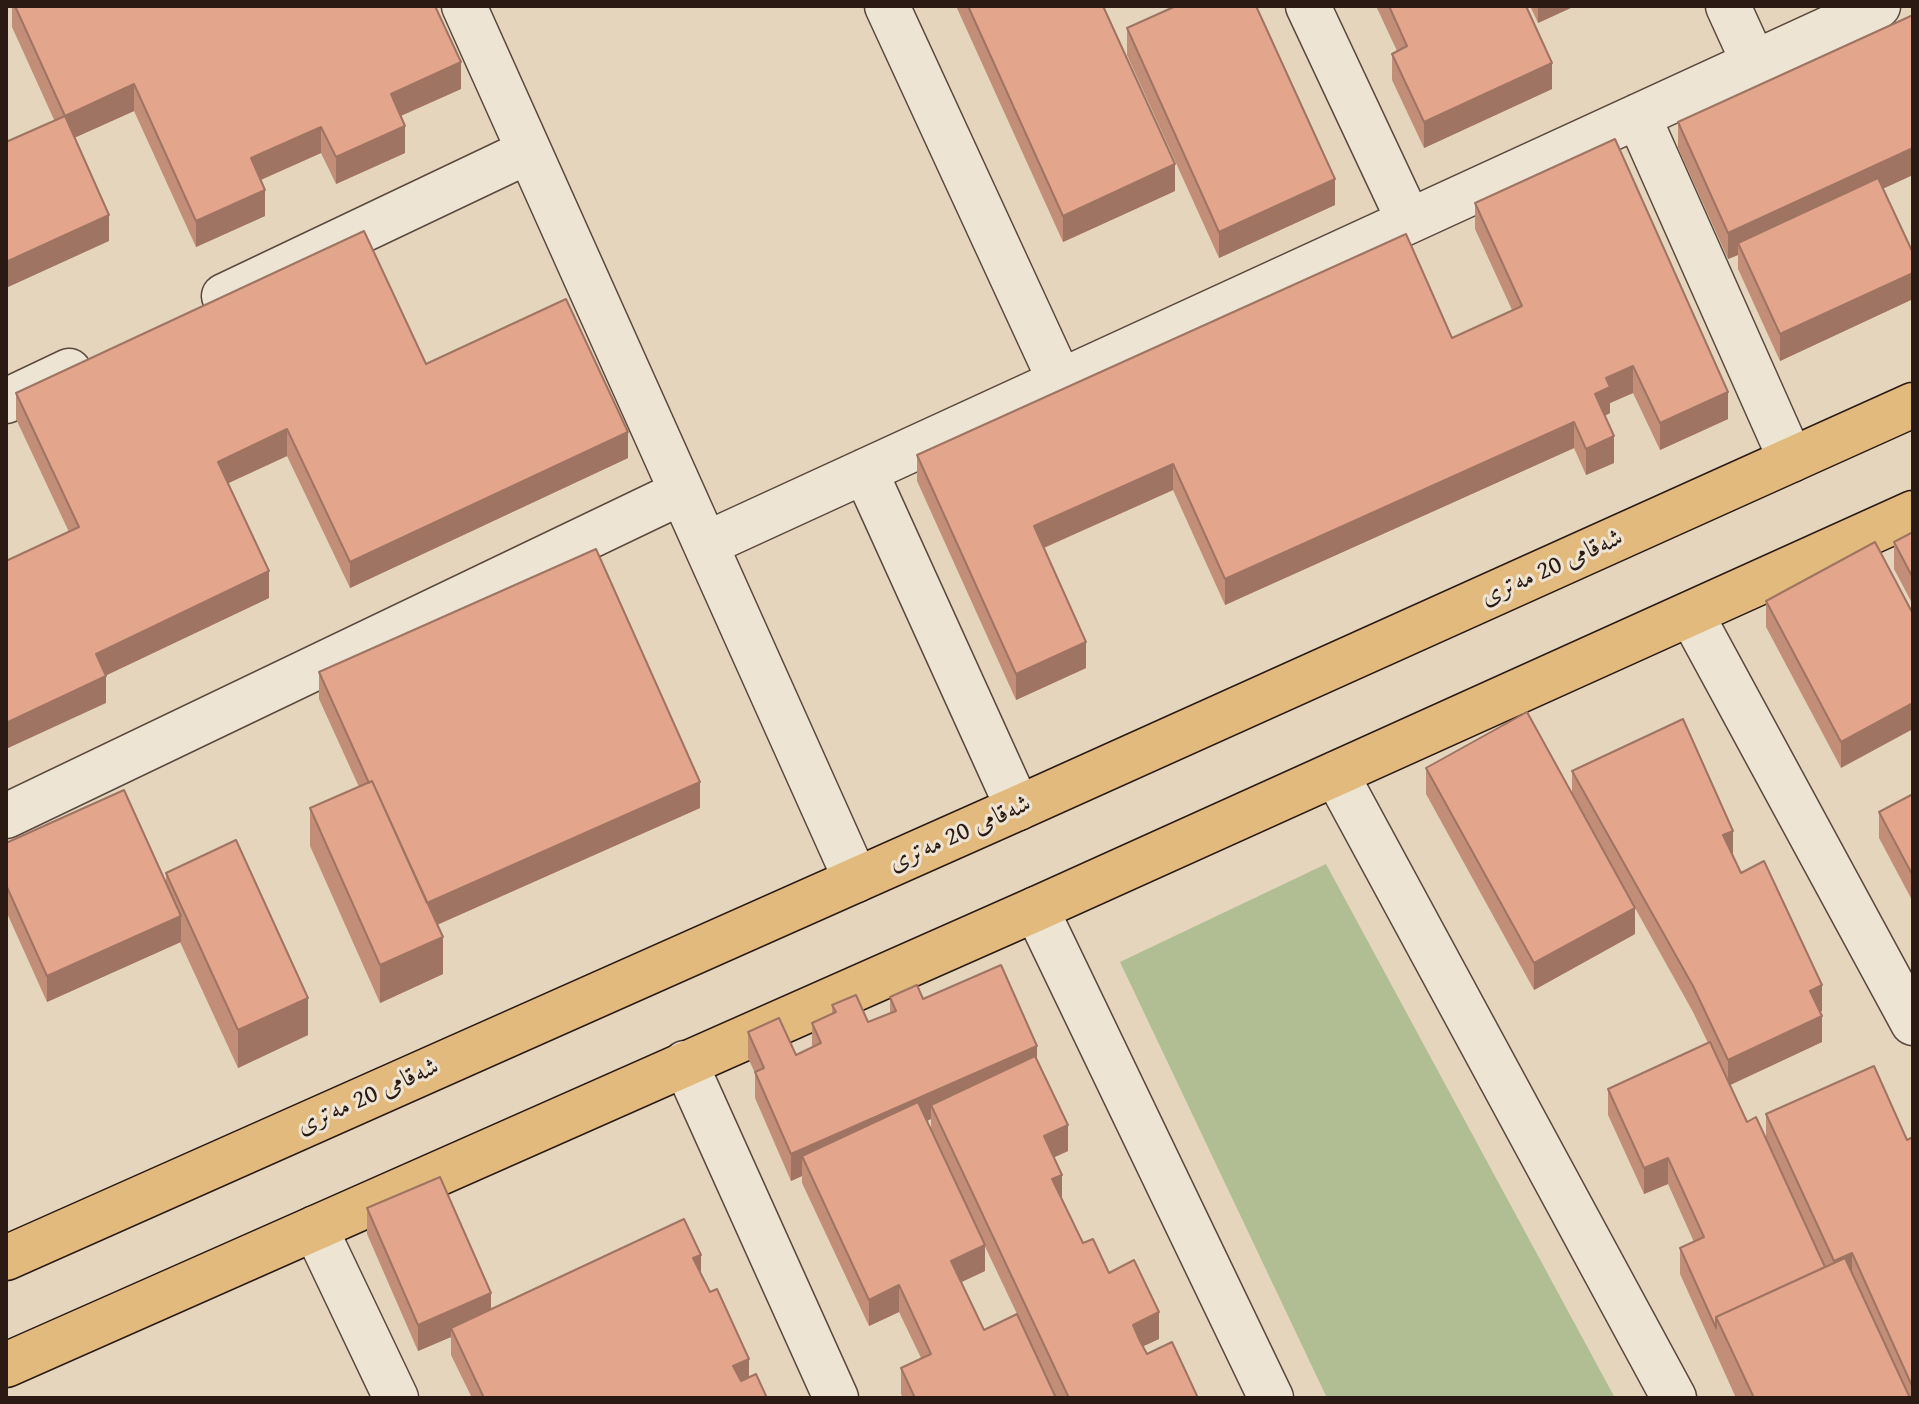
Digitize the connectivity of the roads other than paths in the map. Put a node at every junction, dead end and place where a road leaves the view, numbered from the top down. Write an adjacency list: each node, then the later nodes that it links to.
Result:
1 (464, 6): 8 (street)
2 (887, 6): 12 (street)
3 (1308, 6): 9 (street)
4 (1728, 6): 6 (street)
5 (1878, 6): 6 (street)
6 (1754, 63): 7 (street)
7 (1638, 116): 9 (street); 15 (street)
8 (529, 151): 10 (street); 17 (street)
9 (1409, 221): 12 (street)
10 (190, 313)
11 (105, 353): 13 (street)
12 (1060, 381): 16 (street)
13 (6, 401)
14 (1913, 405): 15 (main road, شەقامی 20 مەتری)
15 (1791, 460): 22 (main road, شەقامی 20 مەتری)
16 (865, 471): 19 (street); 22 (street)
17 (682, 492): 19 (street); 23 (street)
18 (1913, 513): 20 (main road)
19 (706, 544): 24 (street)
20 (1691, 614): 21 (main road); 26 (street)
21 (1336, 774): 25 (main road); 34 (street)
22 (1018, 808): 24 (main road, شەقامی 20 مەتری)
23 (6, 816)
24 (856, 880): 29 (main road, شەقامی 20 مەتری)
25 (1036, 909): 27 (main road); 33 (street)
26 (1913, 1023)
27 (685, 1063): 28 (main road); 32 (street)
28 (315, 1228): 30 (main road); 31 (street)
29 (6, 1258)
30 (6, 1365)
31 (396, 1398)
32 (836, 1398)
33 (1271, 1398)
34 (1674, 1398)

